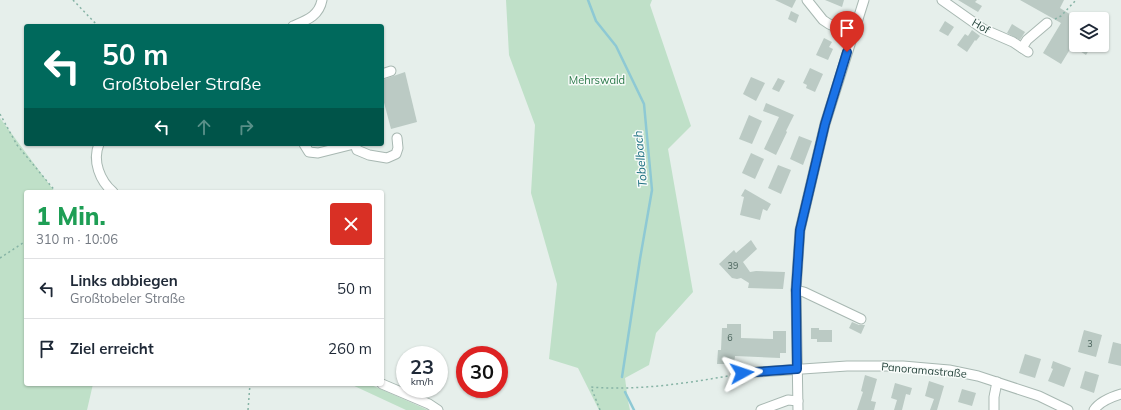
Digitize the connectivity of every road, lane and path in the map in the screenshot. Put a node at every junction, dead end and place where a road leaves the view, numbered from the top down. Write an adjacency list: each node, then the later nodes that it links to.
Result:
1 (73, 0): 9 (path)
2 (322, 0): 7 (street)
3 (807, 0): 10 (street)
4 (864, 0): 10 (street)
5 (942, 0): 8 (street, Hof)
6 (1076, 0): 8 (path)
7 (311, 23)
8 (1047, 23)
9 (96, 24)
10 (852, 34): 23 (street)
11 (391, 71): 12 (street)
12 (384, 73)
13 (0, 114): 19 (path)
14 (397, 138): 18 (street)
15 (98, 146): 20 (street)
16 (305, 146): 17 (street)
17 (347, 146)
18 (356, 146)
19 (54, 190)
20 (111, 190)
21 (24, 242): 22 (path)
22 (0, 258)
23 (796, 290): 24 (street); 25 (street)
24 (861, 319)
25 (797, 369): 26 (street, Panoramastraße); 27 (street, Panoramastraße); 31 (street)
26 (742, 373): 34 (path)
27 (997, 382): 36 (street); 37 (street, Panoramastraße)
28 (384, 385): 33 (street)
29 (250, 386): 32 (path)
30 (1121, 394): 38 (street)
31 (798, 405): 35 (street)
32 (248, 410)
33 (438, 410)
34 (600, 410)
35 (761, 410)
36 (994, 410)
37 (1068, 410)
38 (1094, 410)

